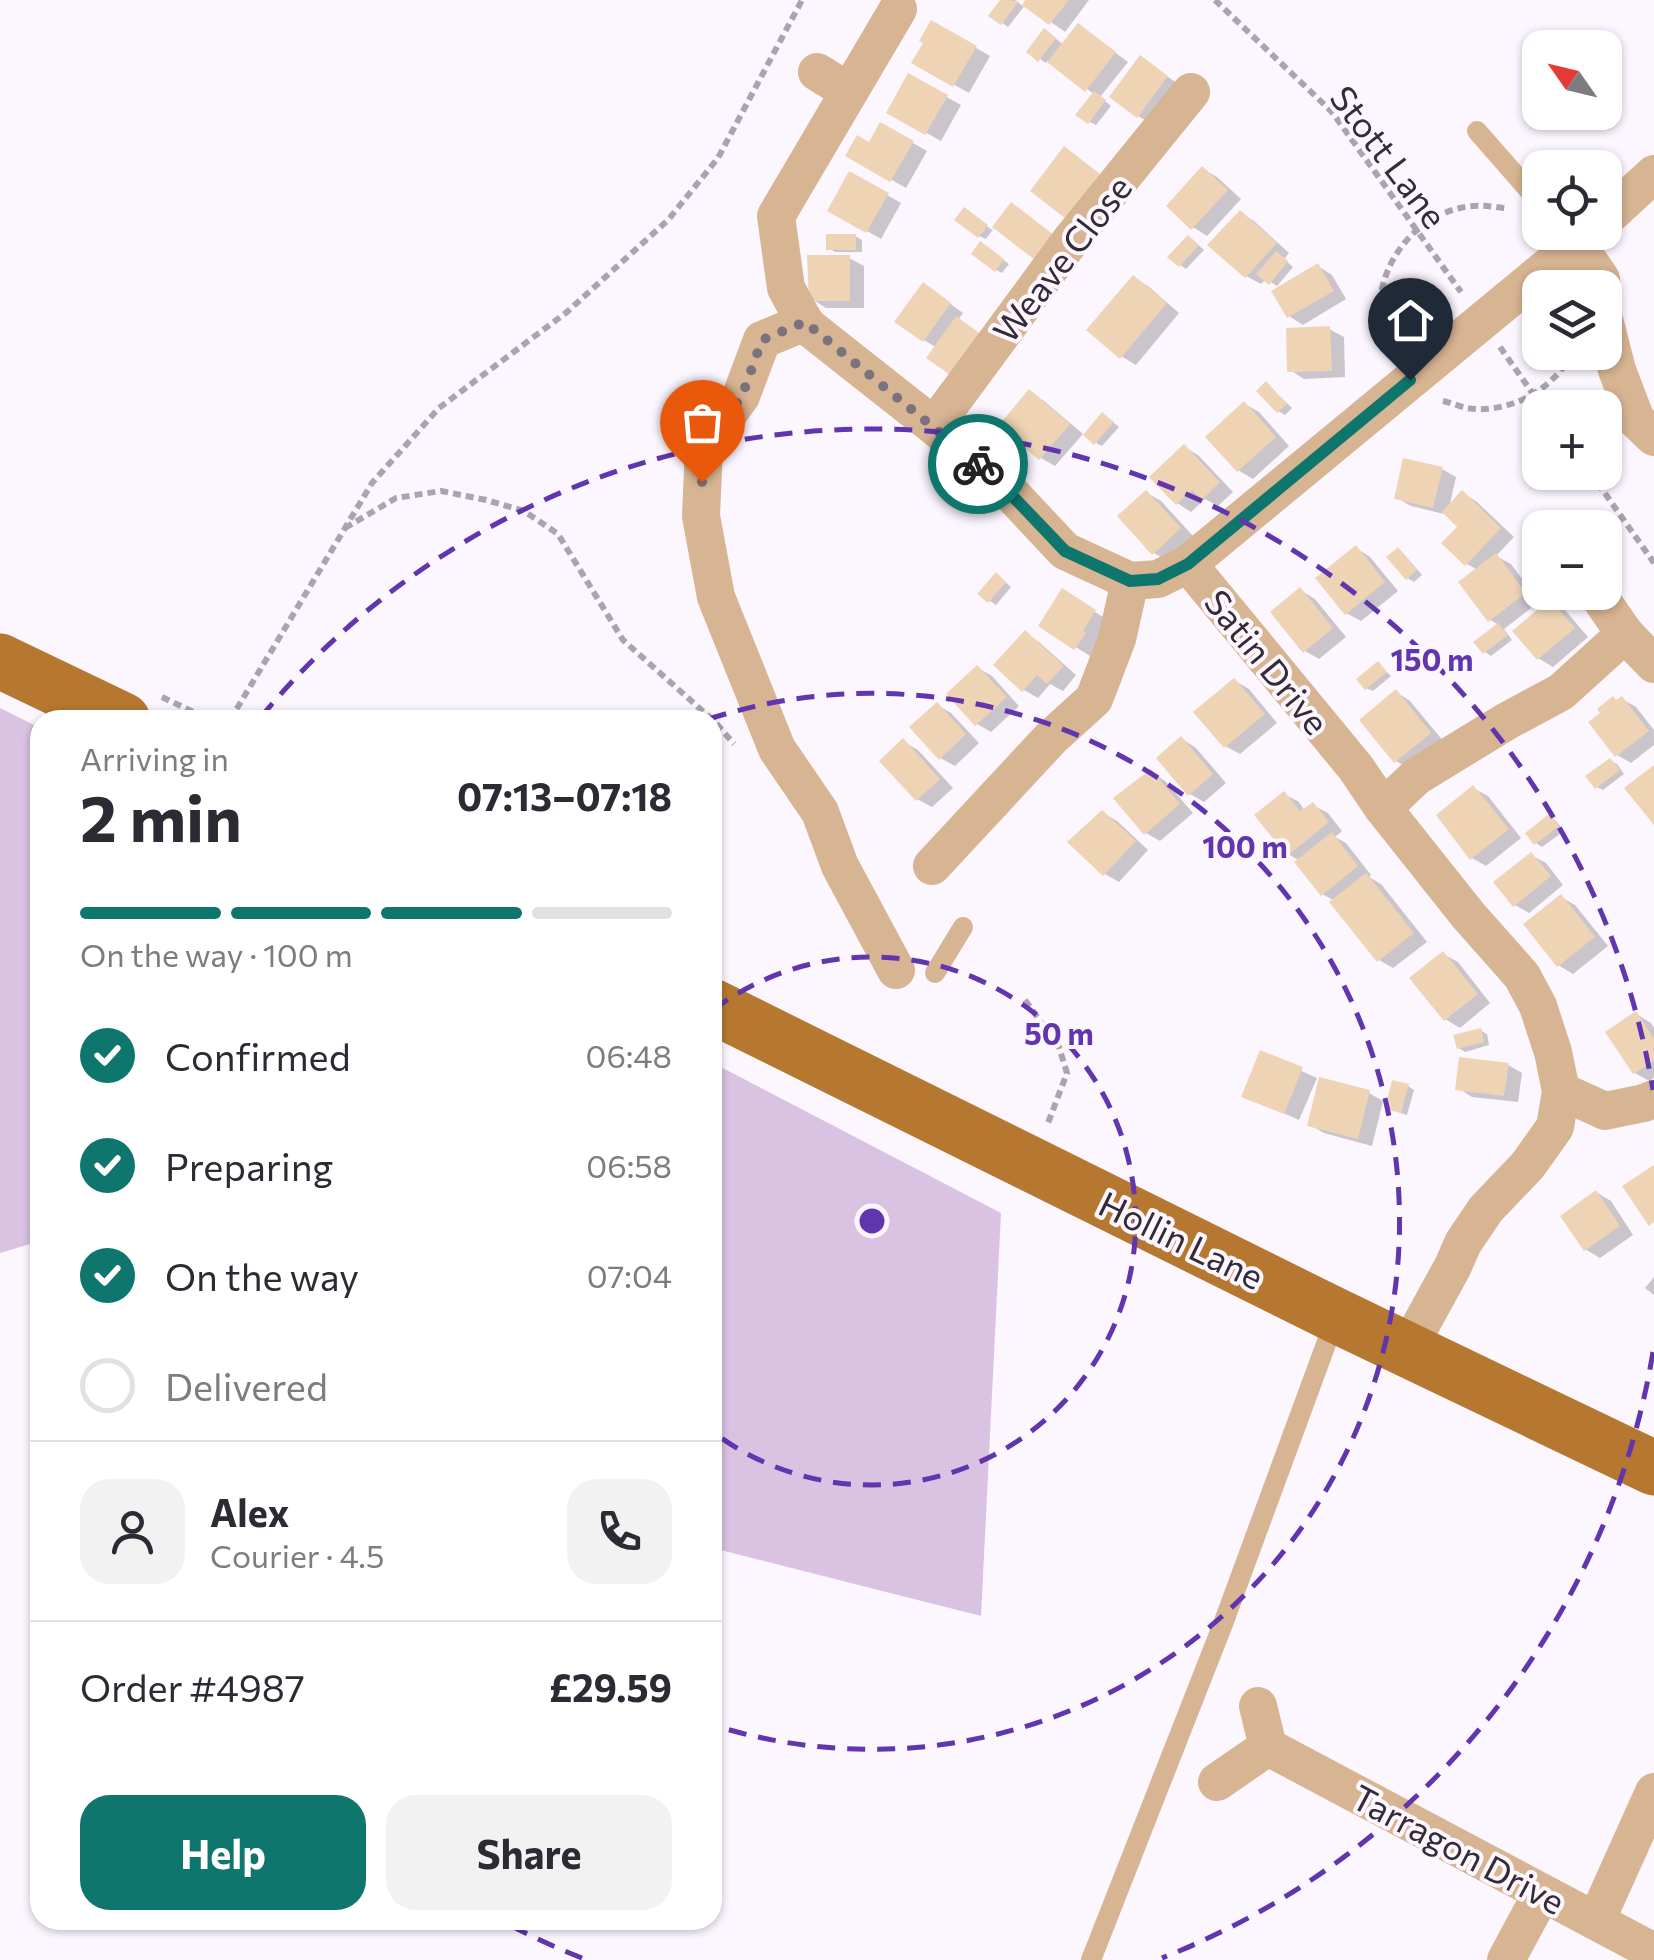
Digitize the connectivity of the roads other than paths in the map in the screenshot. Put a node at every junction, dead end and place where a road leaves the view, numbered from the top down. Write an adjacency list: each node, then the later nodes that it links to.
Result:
1 (898, 9): 8 (street)
2 (1191, 92): 10 (street, Weave Close)
3 (1476, 132): 5 (lane)
4 (1654, 174): 6 (street)
5 (1522, 183)
6 (1622, 203)
7 (1564, 250): 12 (street)
8 (805, 322): 10 (street); 22 (street)
9 (1618, 370): 11 (street)
10 (934, 426): 13 (street)
11 (1654, 437)
12 (1188, 564): 13 (street, Satin Drive); 19 (street, Satin Drive)
13 (1130, 581): 20 (street)
14 (1609, 610): 15 (street)
15 (1626, 634): 17 (street); 19 (street)
16 (0, 660): 18 (main road)
17 (1654, 664)
18 (102, 710)
19 (1383, 808): 25 (street, Satin Drive)
20 (932, 866)
21 (963, 927): 23 (lane)
22 (896, 970)
23 (935, 973)
24 (722, 1011): 27 (main road, Hollin Lane)
25 (1562, 1090): 26 (street); 28 (street)
26 (1654, 1099)
27 (1337, 1316): 28 (main road, Hollin Lane); 37 (lane)
28 (1406, 1350): 29 (main road, Hollin Lane)
29 (1654, 1468)
30 (1258, 1706): 31 (street)
31 (1268, 1747): 32 (street); 34 (street, Tarragon Drive)
32 (1217, 1782)
33 (1654, 1792): 35 (street)
34 (1542, 1893): 35 (street, Tarragon Drive); 38 (street)
35 (1596, 1921): 36 (street, Tarragon Drive)
36 (1650, 1950)
37 (1091, 1960)
38 (1506, 1960)

